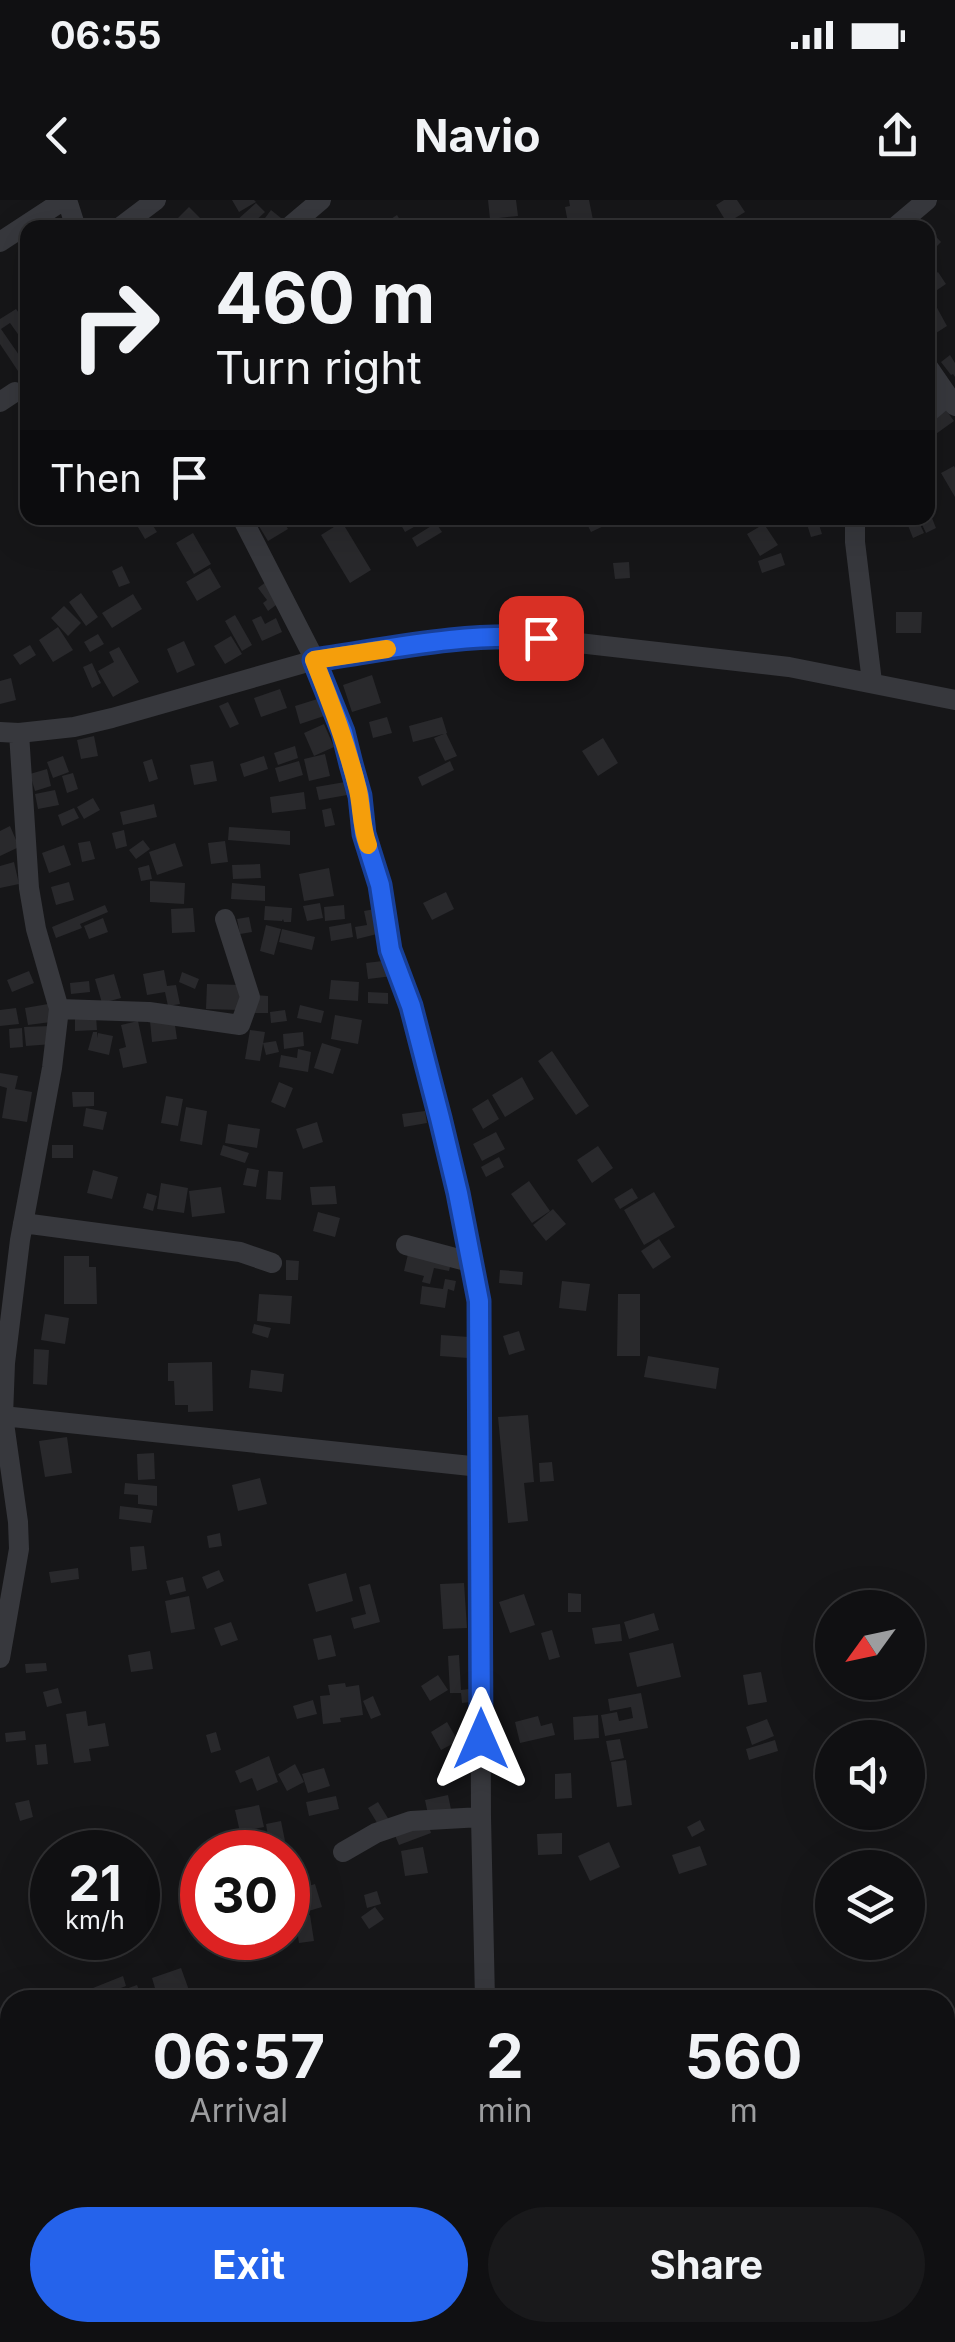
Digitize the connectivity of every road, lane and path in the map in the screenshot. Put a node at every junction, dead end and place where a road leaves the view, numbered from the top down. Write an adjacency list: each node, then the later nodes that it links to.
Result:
1 (65, 200): 5 (street)
2 (156, 200): 6 (street)
3 (320, 200): 7 (street)
4 (927, 200): 8 (street)
5 (34, 220)
6 (130, 220)
7 (297, 220)
8 (903, 220)
9 (935, 377): 10 (street)
10 (952, 401)
11 (246, 525): 13 (street)
12 (855, 525): 14 (street)
13 (314, 660): 14 (street); 16 (street); 21 (street)
14 (872, 682): 15 (street)
15 (955, 700)
16 (10, 732): 18 (street)
17 (225, 920): 18 (street)
18 (59, 1009): 19 (street)
19 (24, 1223): 22 (street); 23 (street)
20 (406, 1246): 21 (street)
21 (470, 1262): 24 (street)
22 (272, 1263)
23 (3, 1416): 24 (street); 25 (street)
24 (480, 1467): 26 (street)
25 (0, 1658)
26 (482, 1817): 27 (street); 28 (street)
27 (342, 1852)
28 (485, 1990)

